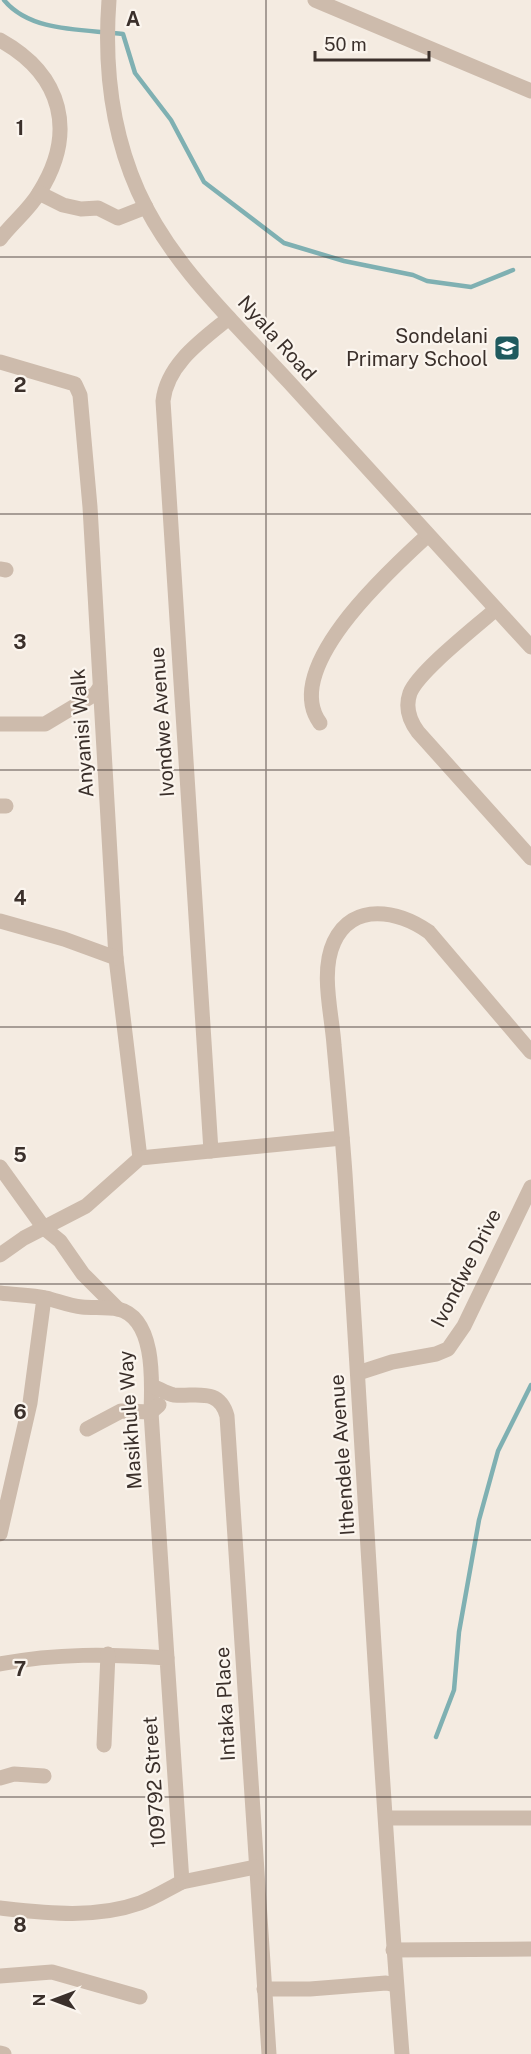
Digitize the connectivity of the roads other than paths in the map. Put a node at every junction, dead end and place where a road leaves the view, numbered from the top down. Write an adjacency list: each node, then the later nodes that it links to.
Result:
1 (109, 0): 6 (street, Nyala Road)
2 (315, 0): 4 (street)
3 (0, 40): 5 (street)
4 (531, 91)
5 (39, 193): 6 (street); 7 (street)
6 (146, 207): 8 (street, Nyala Road)
7 (0, 239)
8 (229, 318): 10 (street, Nyala Road); 21 (street, Ivondwe Avenue)
9 (0, 362): 13 (street, Anyanisi Walk)
10 (428, 535): 11 (street, Nyala Road); 14 (street)
11 (496, 609): 12 (street, Nyala Road); 16 (street)
12 (531, 647)
13 (100, 687): 15 (street); 18 (street, Anyanisi Walk)
14 (320, 723)
15 (0, 724)
16 (531, 858)
17 (0, 921): 18 (street)
18 (116, 958): 22 (street, Anyanisi Walk)
19 (531, 1052): 20 (street, Ithendele Avenue)
20 (342, 1138): 21 (street); 30 (street, Ithendele Avenue)
21 (211, 1151): 22 (street)
22 (141, 1158): 25 (street)
23 (0, 1167): 25 (street, Masikhule Way)
24 (531, 1187): 30 (street, Ivondwe Drive)
25 (44, 1228): 26 (street); 29 (street, Masikhule Way)
26 (0, 1255)
27 (0, 1293): 28 (street)
28 (44, 1298): 29 (street); 35 (street)
29 (118, 1309): 31 (street, Masikhule Way)
30 (358, 1373): 42 (street, Ithendele Avenue)
31 (152, 1386): 32 (street, Intaka Place); 33 (street, Masikhule Way)
32 (174, 1395): 33 (street); 44 (street, Intaka Place)
33 (151, 1412): 34 (street); 37 (street, Masikhule Way)
34 (87, 1429)
35 (0, 1534)
36 (108, 1654): 37 (street); 38 (street); 39 (street)
37 (167, 1658): 45 (street, 109792 Street)
38 (0, 1664)
39 (104, 1745)
40 (44, 1776): 41 (street)
41 (0, 1778)
42 (386, 1818): 43 (street); 48 (street, Ithendele Avenue)
43 (531, 1818)
44 (255, 1867): 45 (street); 51 (street, Intaka Place)
45 (182, 1882): 46 (street)
46 (0, 1908)
47 (531, 1949): 48 (street)
48 (393, 1950): 50 (street, Ithendele Avenue)
49 (0, 1976): 52 (street)
50 (396, 1985): 51 (street); 54 (street, Ithendele Avenue)
51 (264, 1989): 53 (street, Intaka Place)
52 (140, 1996)
53 (269, 2054)
54 (402, 2054)

